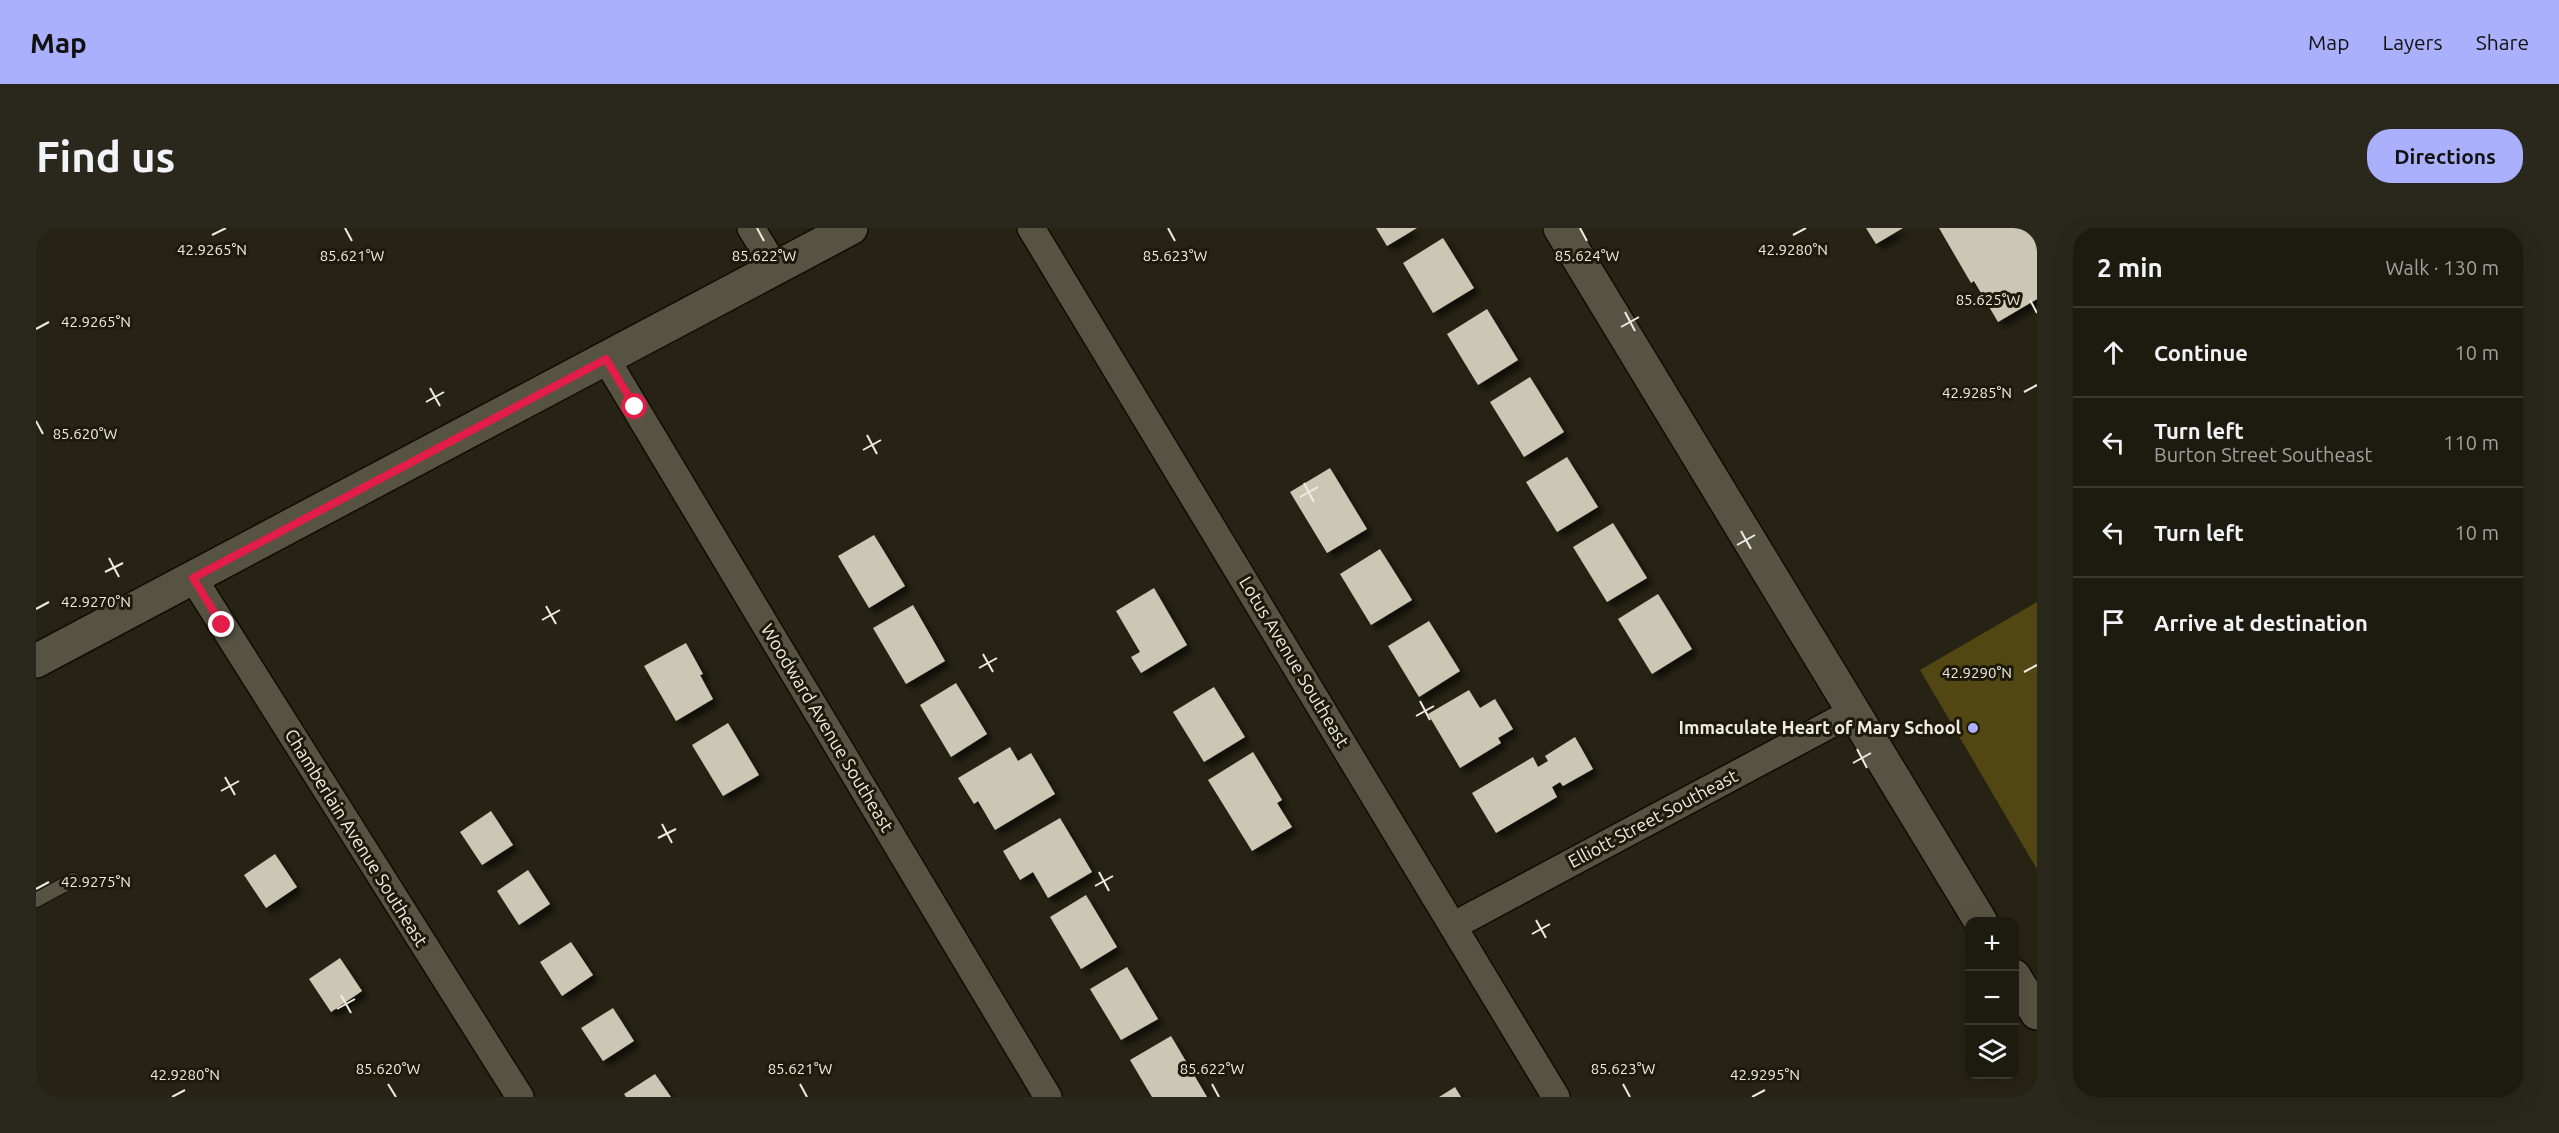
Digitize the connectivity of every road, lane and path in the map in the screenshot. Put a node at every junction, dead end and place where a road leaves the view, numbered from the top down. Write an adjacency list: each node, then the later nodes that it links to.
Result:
1 (751, 228): 5 (street)
2 (851, 228): 5 (main road)
3 (1031, 228): 13 (street, Lotus Avenue Southeast)
4 (1560, 228): 9 (main road)
5 (776, 269): 6 (main road)
6 (606, 359): 7 (main road); 17 (street, Woodward Avenue Southeast)
7 (193, 578): 8 (main road); 16 (street, Chamberlain Avenue Southeast)
8 (36, 661)
9 (1853, 712): 12 (main road); 13 (street, Elliott Street Southeast)
10 (73, 880): 11 (lane)
11 (36, 900)
12 (1979, 917)
13 (1453, 926): 18 (street, Lotus Avenue Southeast)
14 (2019, 984): 15 (main road)
15 (2037, 1013)
16 (520, 1097)
17 (1048, 1097)
18 (1556, 1097)

